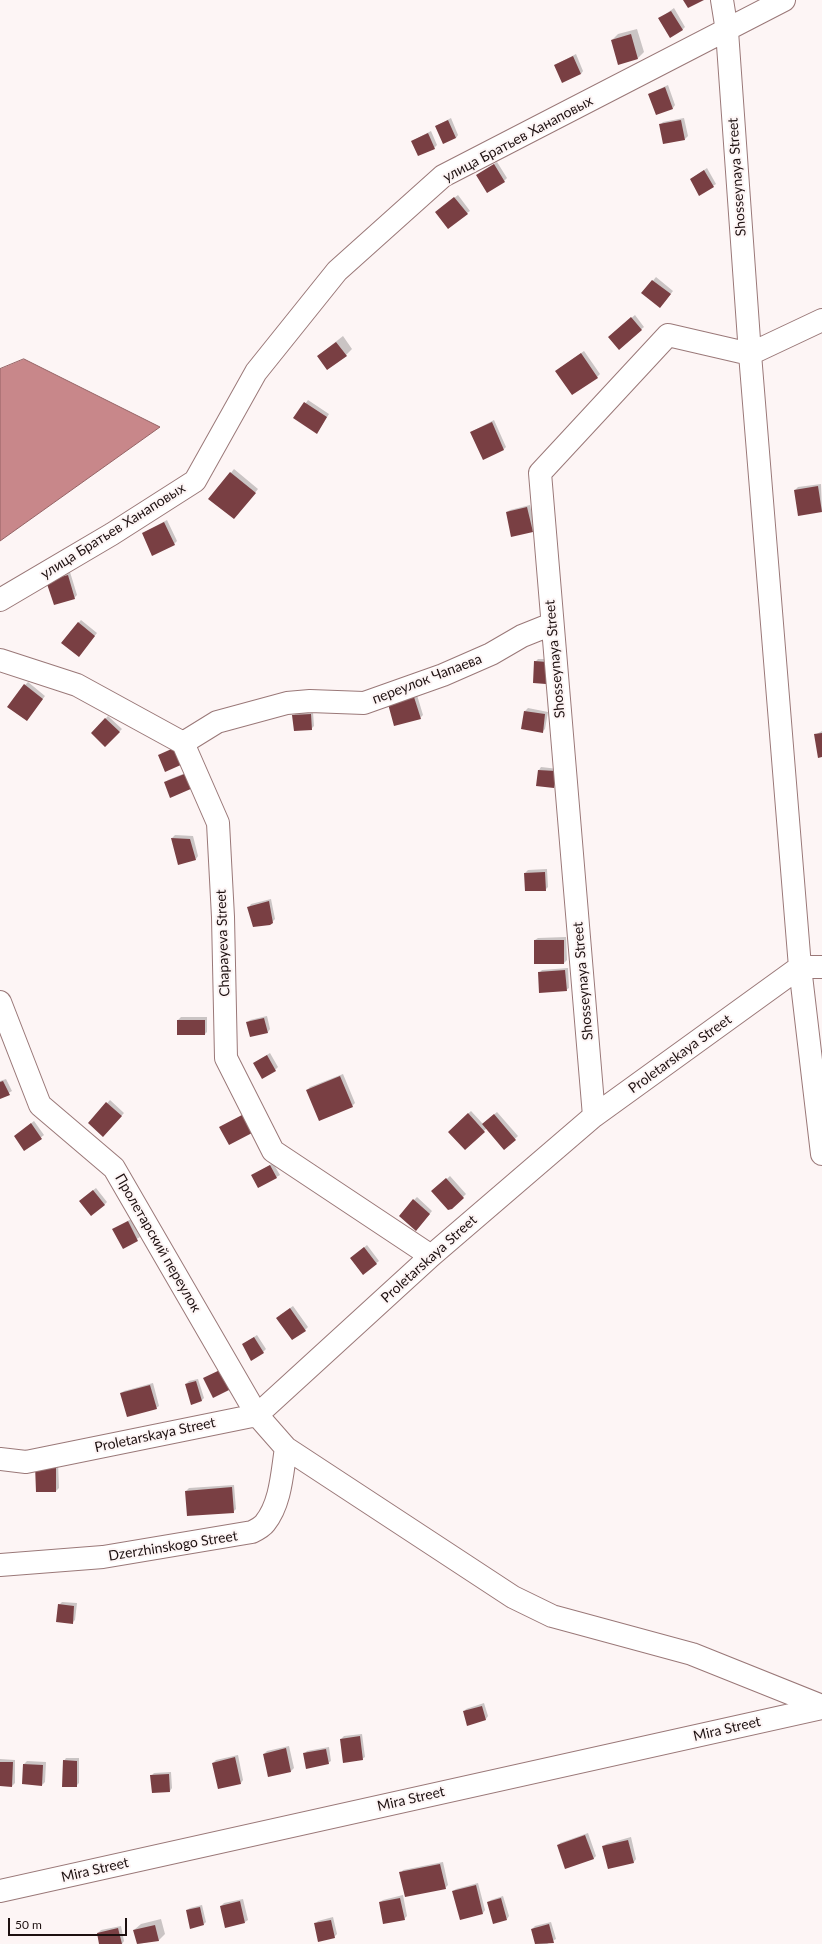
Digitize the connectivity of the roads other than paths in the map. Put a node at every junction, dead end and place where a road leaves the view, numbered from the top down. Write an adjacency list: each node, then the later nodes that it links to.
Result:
1 (722, 0): 3 (street, Shosseynaya Street)
2 (784, 0): 3 (street, улица Братьев Ханаповых)
3 (727, 31): 5 (street, Shosseynaya Street); 6 (street, улица Братьев Ханаповых)
4 (822, 320): 5 (street)
5 (750, 354): 7 (street, Shosseynaya Street); 10 (street, Shosseynaya Street)
6 (0, 600)
7 (552, 624): 9 (street, переулок Чапаева); 13 (street, Shosseynaya Street)
8 (0, 660): 9 (street)
9 (183, 743): 15 (street, Chapayeva Street)
10 (800, 967): 11 (street); 13 (street, Proletarskaya Street); 14 (street, Shosseynaya Street)
11 (822, 967)
12 (0, 1002): 16 (street, Пролетарский переулок)
13 (594, 1116): 15 (street, Proletarskaya Street)
14 (822, 1154)
15 (431, 1256): 16 (street, Proletarskaya Street)
16 (257, 1415): 17 (street, Пролетарский переулок); 18 (street, Proletarskaya Street)
17 (286, 1448): 19 (street, Dzerzhinskogo Street); 20 (street, Пролетарский переулок)
18 (0, 1459)
19 (0, 1565)
20 (822, 1707): 21 (street, Mira Street)
21 (1, 1887)

